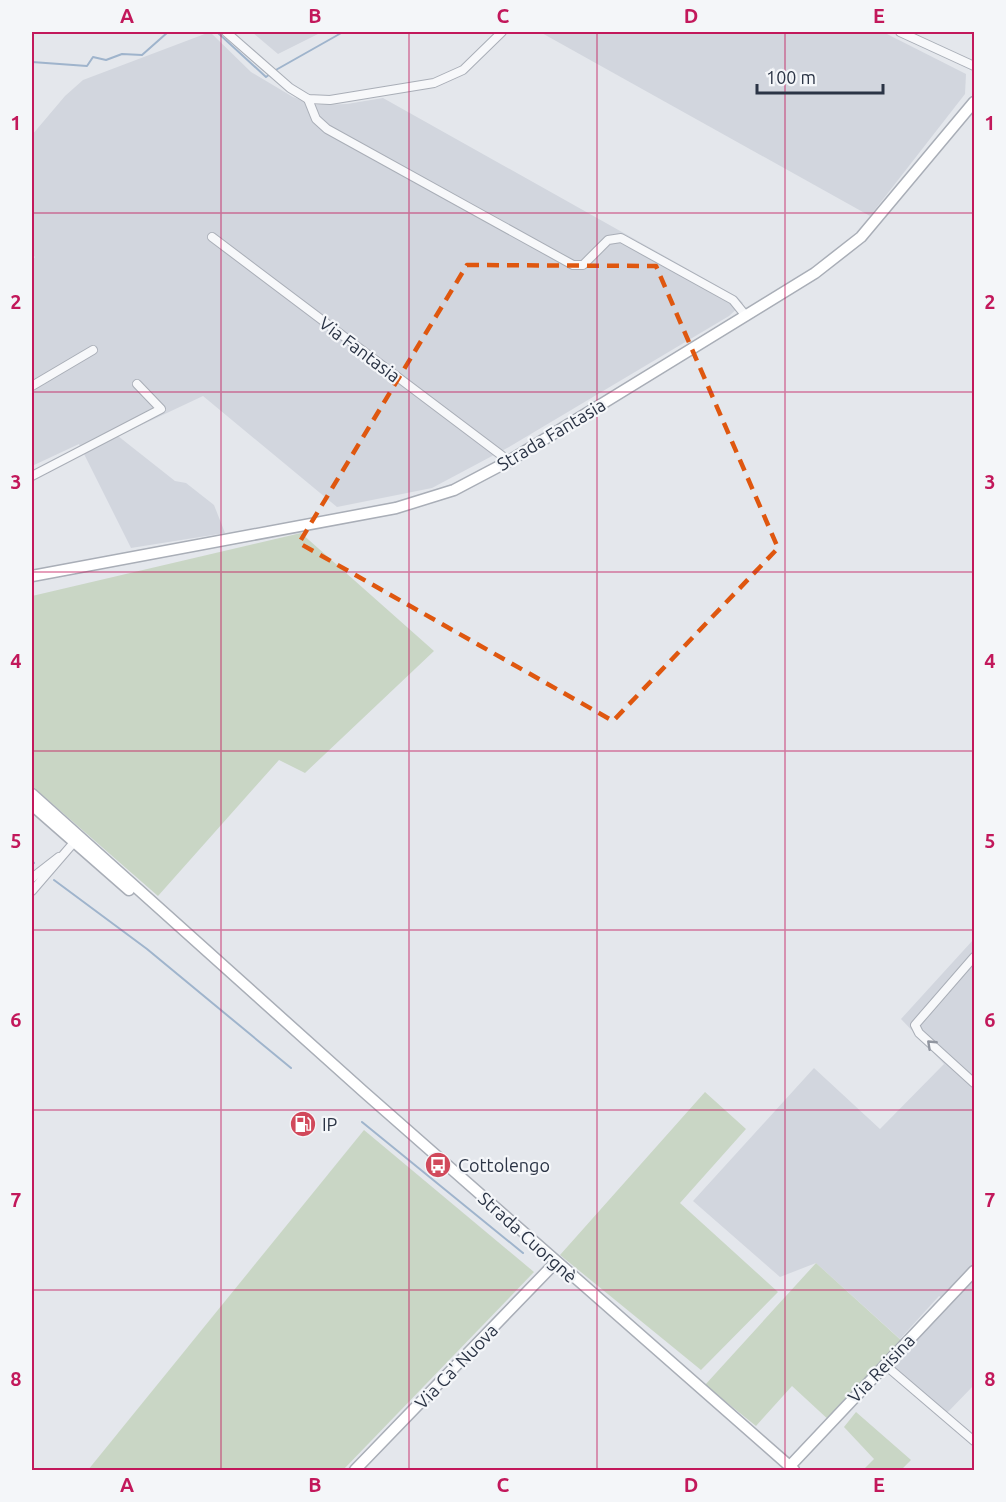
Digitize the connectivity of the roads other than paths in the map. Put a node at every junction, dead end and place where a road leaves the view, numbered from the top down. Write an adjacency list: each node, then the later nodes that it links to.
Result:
1 (226, 32): 5 (street)
2 (502, 32): 5 (street)
3 (900, 32): 4 (street)
4 (975, 66)
5 (308, 99): 8 (street)
6 (975, 102): 8 (street, Strada Fantasia)
7 (212, 237): 12 (street, Via Fantasia)
8 (746, 316): 12 (street, Strada Fantasia)
9 (93, 350): 11 (street)
10 (137, 384): 13 (street)
11 (32, 386)
12 (509, 461): 14 (street, Strada Fantasia)
13 (32, 476)
14 (32, 576)
15 (32, 794): 17 (street, Strada Cuorgnè)
16 (32, 805): 17 (street, Strada Cuorgnè)
17 (76, 840): 18 (street); 23 (street, Strada Cuorgnè)
18 (61, 856): 19 (street); 20 (street)
19 (32, 878)
20 (32, 891)
21 (975, 957): 22 (street, one-way to 21)
22 (974, 1080)
23 (556, 1262): 27 (street, Strada Cuorgnè); 28 (street, Via Ca' Nuova)
24 (975, 1271): 25 (street, Via Reisina)
25 (884, 1364): 26 (street); 27 (street, Via Reisina)
26 (975, 1441)
27 (791, 1468)
28 (356, 1470)

